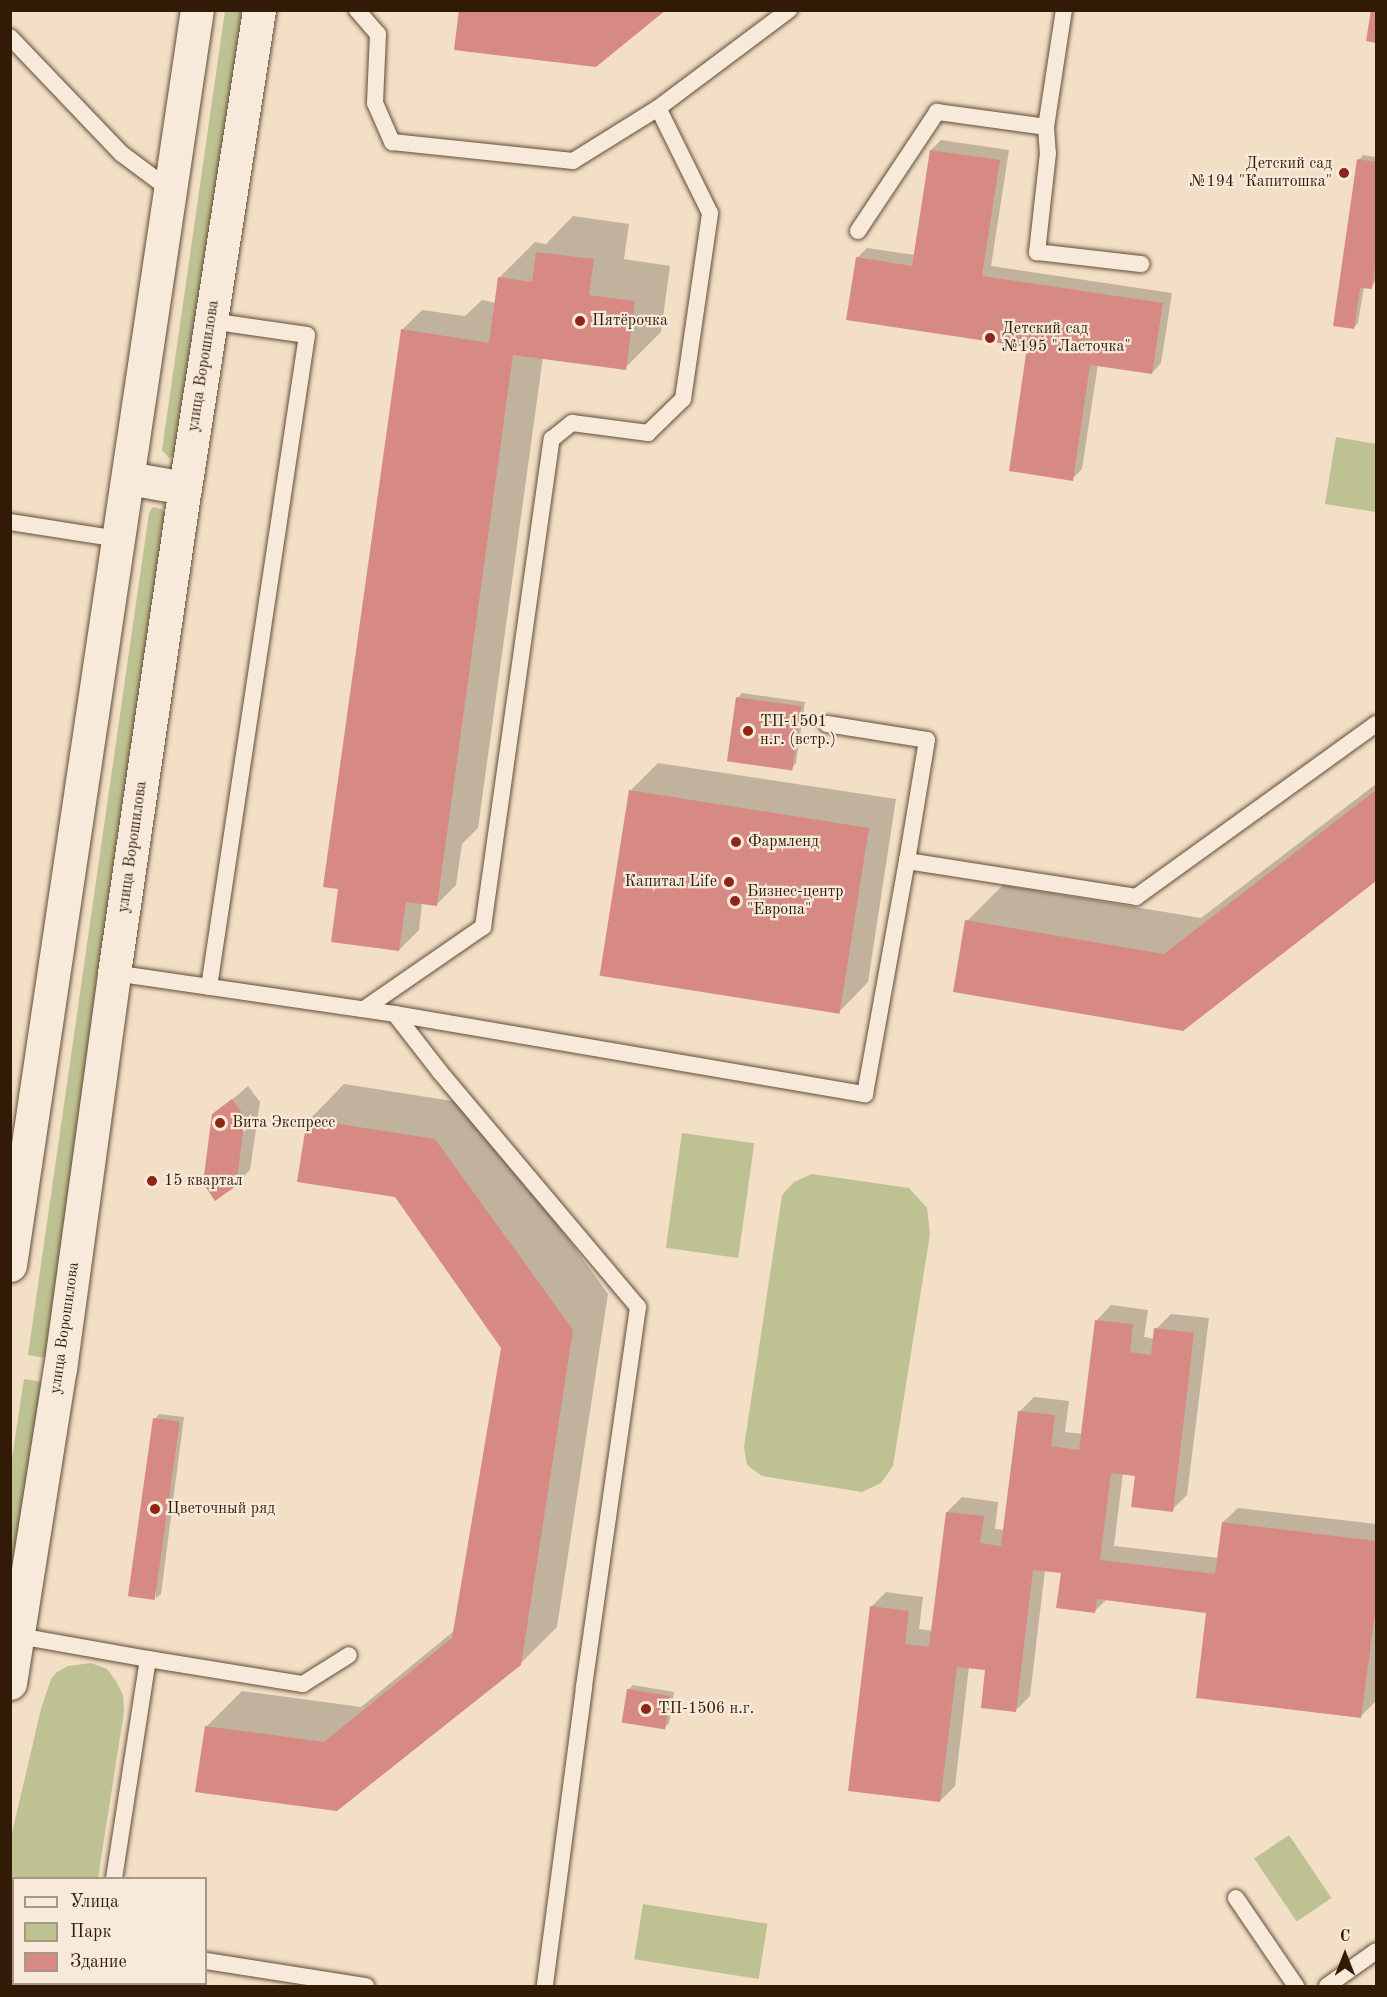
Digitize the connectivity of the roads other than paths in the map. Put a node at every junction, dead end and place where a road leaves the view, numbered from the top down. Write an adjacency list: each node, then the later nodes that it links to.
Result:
1 (197, 10): 9 (main road)
2 (259, 10): 12 (main road, улица Ворошилова)
3 (357, 10): 7 (lane)
4 (789, 10): 7 (lane)
5 (1064, 10): 8 (lane)
6 (10, 37): 9 (lane)
7 (658, 108): 22 (lane)
8 (1046, 126): 10 (lane); 11 (lane)
9 (169, 189): 13 (main road)
10 (858, 231)
11 (1141, 264)
12 (210, 321): 14 (main road, улица Ворошилова); 21 (lane)
13 (128, 478): 14 (main road); 16 (main road)
14 (185, 488): 20 (main road, улица Ворошилова)
15 (10, 522): 16 (lane)
16 (118, 539): 24 (main road)
17 (827, 724): 19 (lane)
18 (1377, 724): 19 (lane)
19 (907, 861): 23 (lane)
20 (114, 973): 21 (lane); 25 (main road, улица Ворошилова)
21 (209, 987): 22 (lane)
22 (364, 1009): 23 (lane)
23 (395, 1014): 34 (lane)
24 (10, 1265)
25 (19, 1636): 27 (lane); 28 (main road, улица Ворошилова)
26 (350, 1655): 27 (lane)
27 (148, 1659): 29 (lane)
28 (10, 1683)
29 (114, 1877)
30 (1236, 1898): 35 (lane)
31 (1377, 1951): 36 (lane)
32 (207, 1961): 33 (lane)
33 (366, 1986)
34 (545, 1986)
35 (1296, 1986)
36 (1327, 1986)

